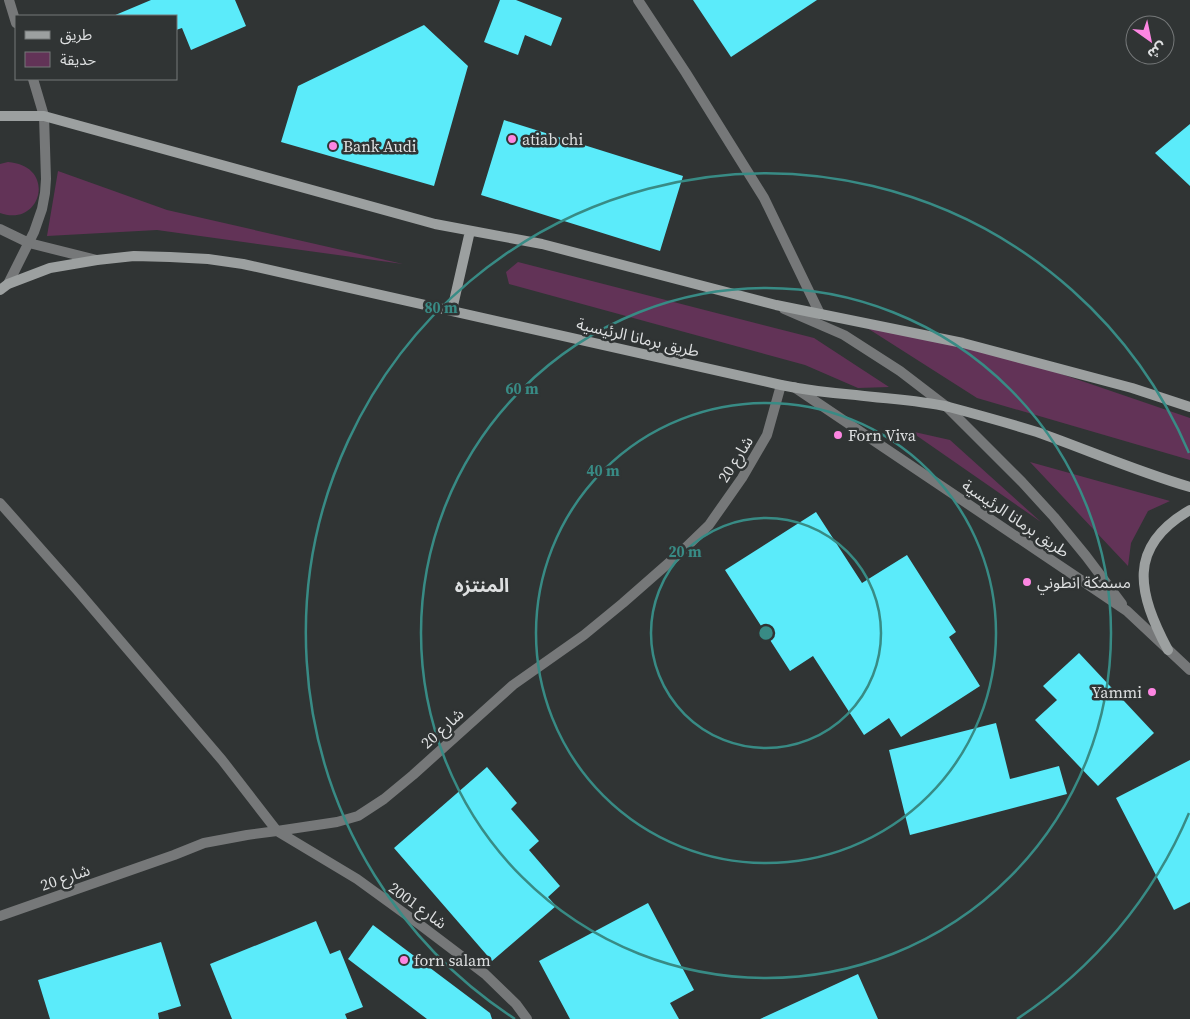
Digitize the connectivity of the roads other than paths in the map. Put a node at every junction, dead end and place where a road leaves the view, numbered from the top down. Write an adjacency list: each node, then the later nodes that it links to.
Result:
1 (9, 0): 3 (street)
2 (638, 0): 14 (street)
3 (15, 20)
4 (33, 80): 6 (street)
5 (0, 116): 6 (main road)
6 (44, 116): 8 (main road); 9 (street)
7 (0, 229): 9 (street)
8 (470, 232): 12 (main road); 13 (main road)
9 (29, 243): 10 (street); 11 (street)
10 (97, 260): 11 (main road, طريق برمانا الرئيسية); 13 (main road, طريق برمانا الرئيسية)
11 (4, 287)
12 (776, 306): 14 (main road); 17 (street)
13 (452, 310): 15 (main road, طريق برمانا الرئيسية)
14 (820, 314): 18 (main road)
15 (780, 385): 16 (main road, طريق برمانا الرئيسية); 25 (street, شارع 20)
16 (794, 388): 17 (main road); 22 (street, طريق برمانا الرئيسية)
17 (947, 407): 19 (main road); 22 (street)
18 (1190, 407)
19 (1190, 487)
20 (0, 503): 25 (street)
21 (1190, 510): 23 (main road)
22 (1128, 610): 23 (street, طريق برمانا الرئيسية)
23 (1168, 650): 24 (street, طريق برمانا الرئيسية)
24 (1190, 670)
25 (277, 831): 26 (street, شارع 20); 27 (street, شارع 2001)
26 (0, 916)
27 (527, 1019)

